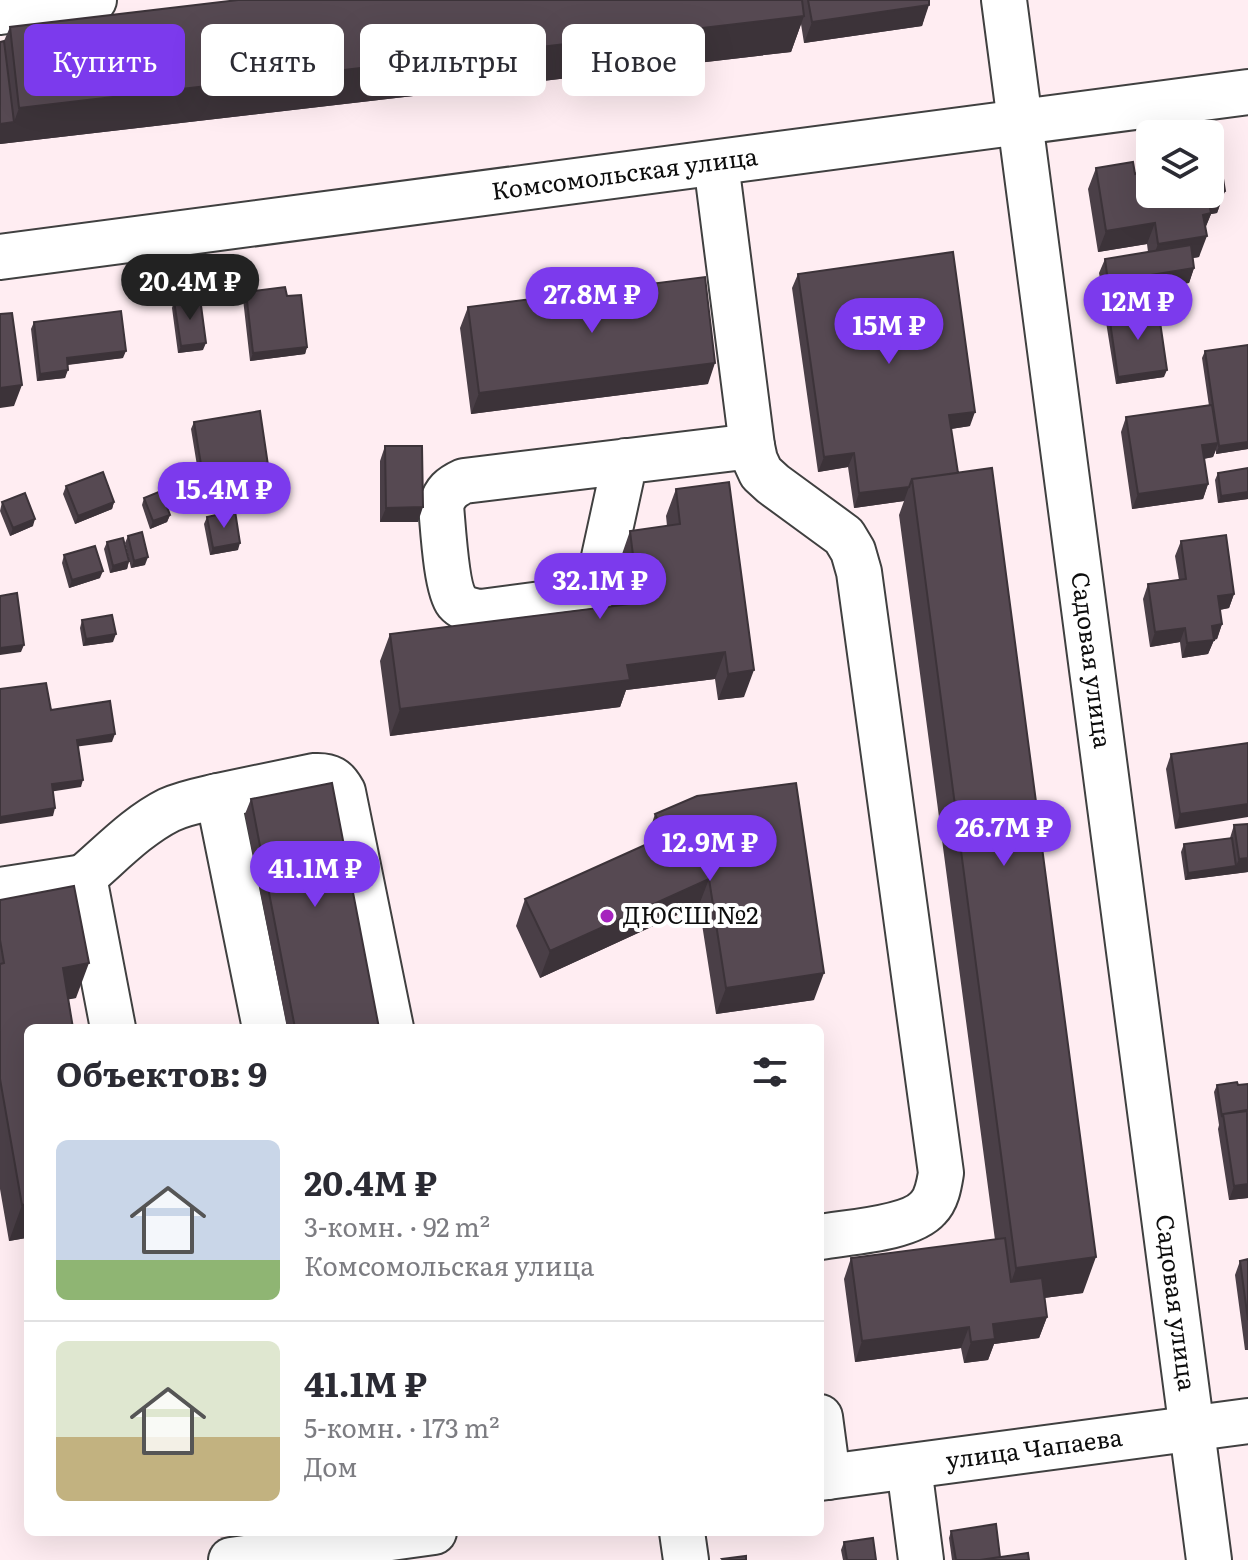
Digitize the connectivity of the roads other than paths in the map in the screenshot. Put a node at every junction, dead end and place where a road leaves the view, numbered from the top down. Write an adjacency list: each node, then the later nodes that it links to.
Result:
1 (94, 0): 3 (street)
2 (1004, 0): 5 (street, Садовая улица)
3 (0, 12)
4 (1248, 92): 5 (street, Комсомольская улица)
5 (1021, 123): 6 (street, Комсомольская улица); 18 (street, Садовая улица)
6 (716, 163): 7 (street, Комсомольская улица); 8 (street)
7 (0, 257)
8 (752, 446): 9 (street); 16 (street)
9 (625, 461): 9 (street)
10 (218, 796): 11 (street); 14 (street); 15 (street)
11 (84, 877): 12 (street); 13 (street)
12 (0, 890)
13 (112, 1024)
14 (264, 1024)
15 (390, 1024)
16 (824, 1236)
17 (1248, 1421): 18 (street, улица Чапаева)
18 (1192, 1429): 19 (street, улица Чапаева); 26 (street, Садовая улица)
19 (909, 1467): 20 (street, улица Чапаева); 25 (street)
20 (824, 1478)
21 (405, 1536): 23 (street)
22 (683, 1536): 24 (street)
23 (231, 1560)
24 (686, 1560)
25 (921, 1560)
26 (1209, 1560)

